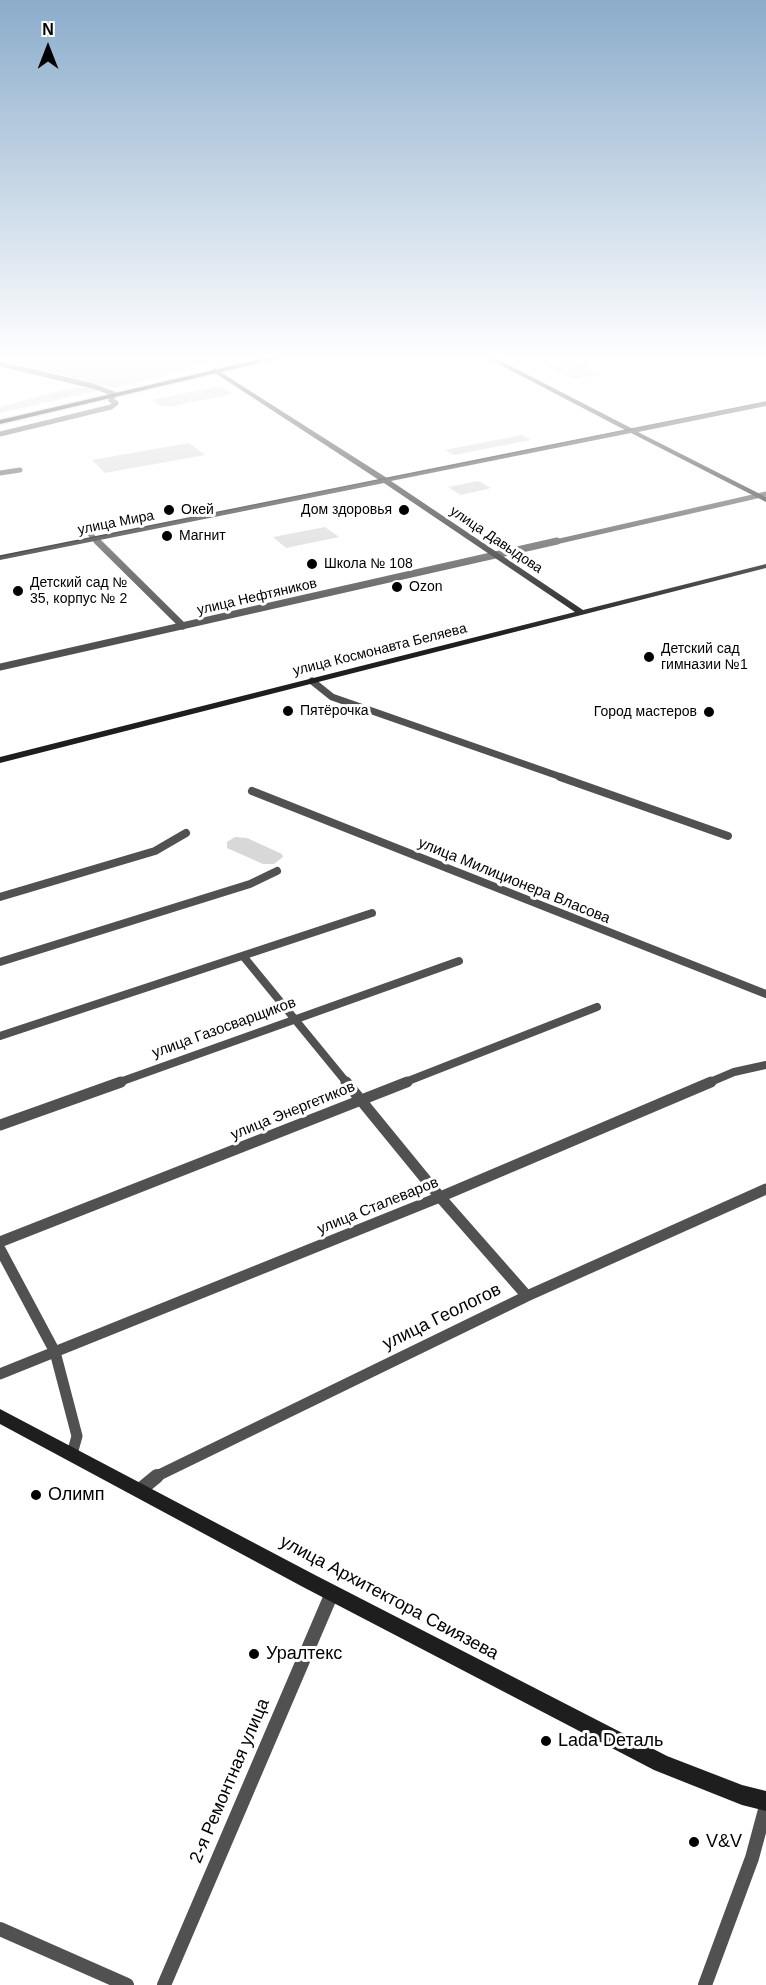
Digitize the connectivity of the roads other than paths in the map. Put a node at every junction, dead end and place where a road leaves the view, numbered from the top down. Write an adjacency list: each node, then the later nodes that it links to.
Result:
1 (341, 452): 7 (main road, улица Давыдова)
2 (507, 452): 7 (main road, улица Мира)
3 (522, 452): 7 (main road, улица Мира)
4 (673, 452): 8 (main road)
5 (20, 470): 6 (street)
6 (0, 473)
7 (382, 478): 9 (main road, улица Мира); 11 (main road, улица Давыдова)
8 (764, 497): 11 (street, улица Нефтяников)
9 (92, 536): 10 (main road, улица Мира); 12 (main road, улица Мира); 15 (street)
10 (0, 552)
11 (495, 554): 14 (main road, улица Давыдова); 15 (street, улица Нефтяников)
12 (0, 558)
13 (766, 566): 14 (main road, улица Космонавта Беляева)
14 (582, 613): 17 (main road, улица Космонавта Беляева)
15 (183, 626): 16 (street, улица Нефтяников)
16 (0, 668)
17 (312, 681): 18 (main road, улица Космонавта Беляева); 21 (street)
18 (0, 760)
19 (252, 791): 28 (street, улица Милиционера Власова)
20 (186, 833): 23 (street)
21 (728, 836)
22 (277, 871): 27 (street)
23 (0, 897)
24 (372, 913): 25 (street)
25 (243, 956): 30 (street); 31 (street)
26 (459, 961): 30 (street, улица Газосварщиков)
27 (0, 962)
28 (766, 994)
29 (597, 1007): 33 (street, улица Энергетиков)
30 (293, 1020): 33 (street); 34 (street, улица Газосварщиков)
31 (0, 1036)
32 (766, 1065): 36 (street, улица Сталеваров)
33 (360, 1100): 36 (street); 37 (street, улица Энергетиков)
34 (0, 1125)
35 (766, 1189): 39 (street, улица Геологов)
36 (440, 1197): 39 (street); 40 (street, улица Сталеваров)
37 (0, 1242)
38 (0, 1250): 40 (street)
39 (527, 1296): 44 (street, улица Геологов)
40 (55, 1353): 41 (street, улица Сталеваров); 43 (street)
41 (0, 1374)
42 (0, 1416): 43 (main road, улица Архитектора Свиязева)
43 (72, 1454): 44 (main road, улица Архитектора Свиязева)
44 (140, 1490): 45 (main road, улица Архитектора Свиязева)
45 (332, 1593): 46 (main road, улица Архитектора Свиязева); 49 (street, 2-я Ремонтная улица)
46 (766, 1804): 50 (street)
47 (0, 1929): 48 (street)
48 (127, 1985)
49 (164, 1985)
50 (705, 1985)

